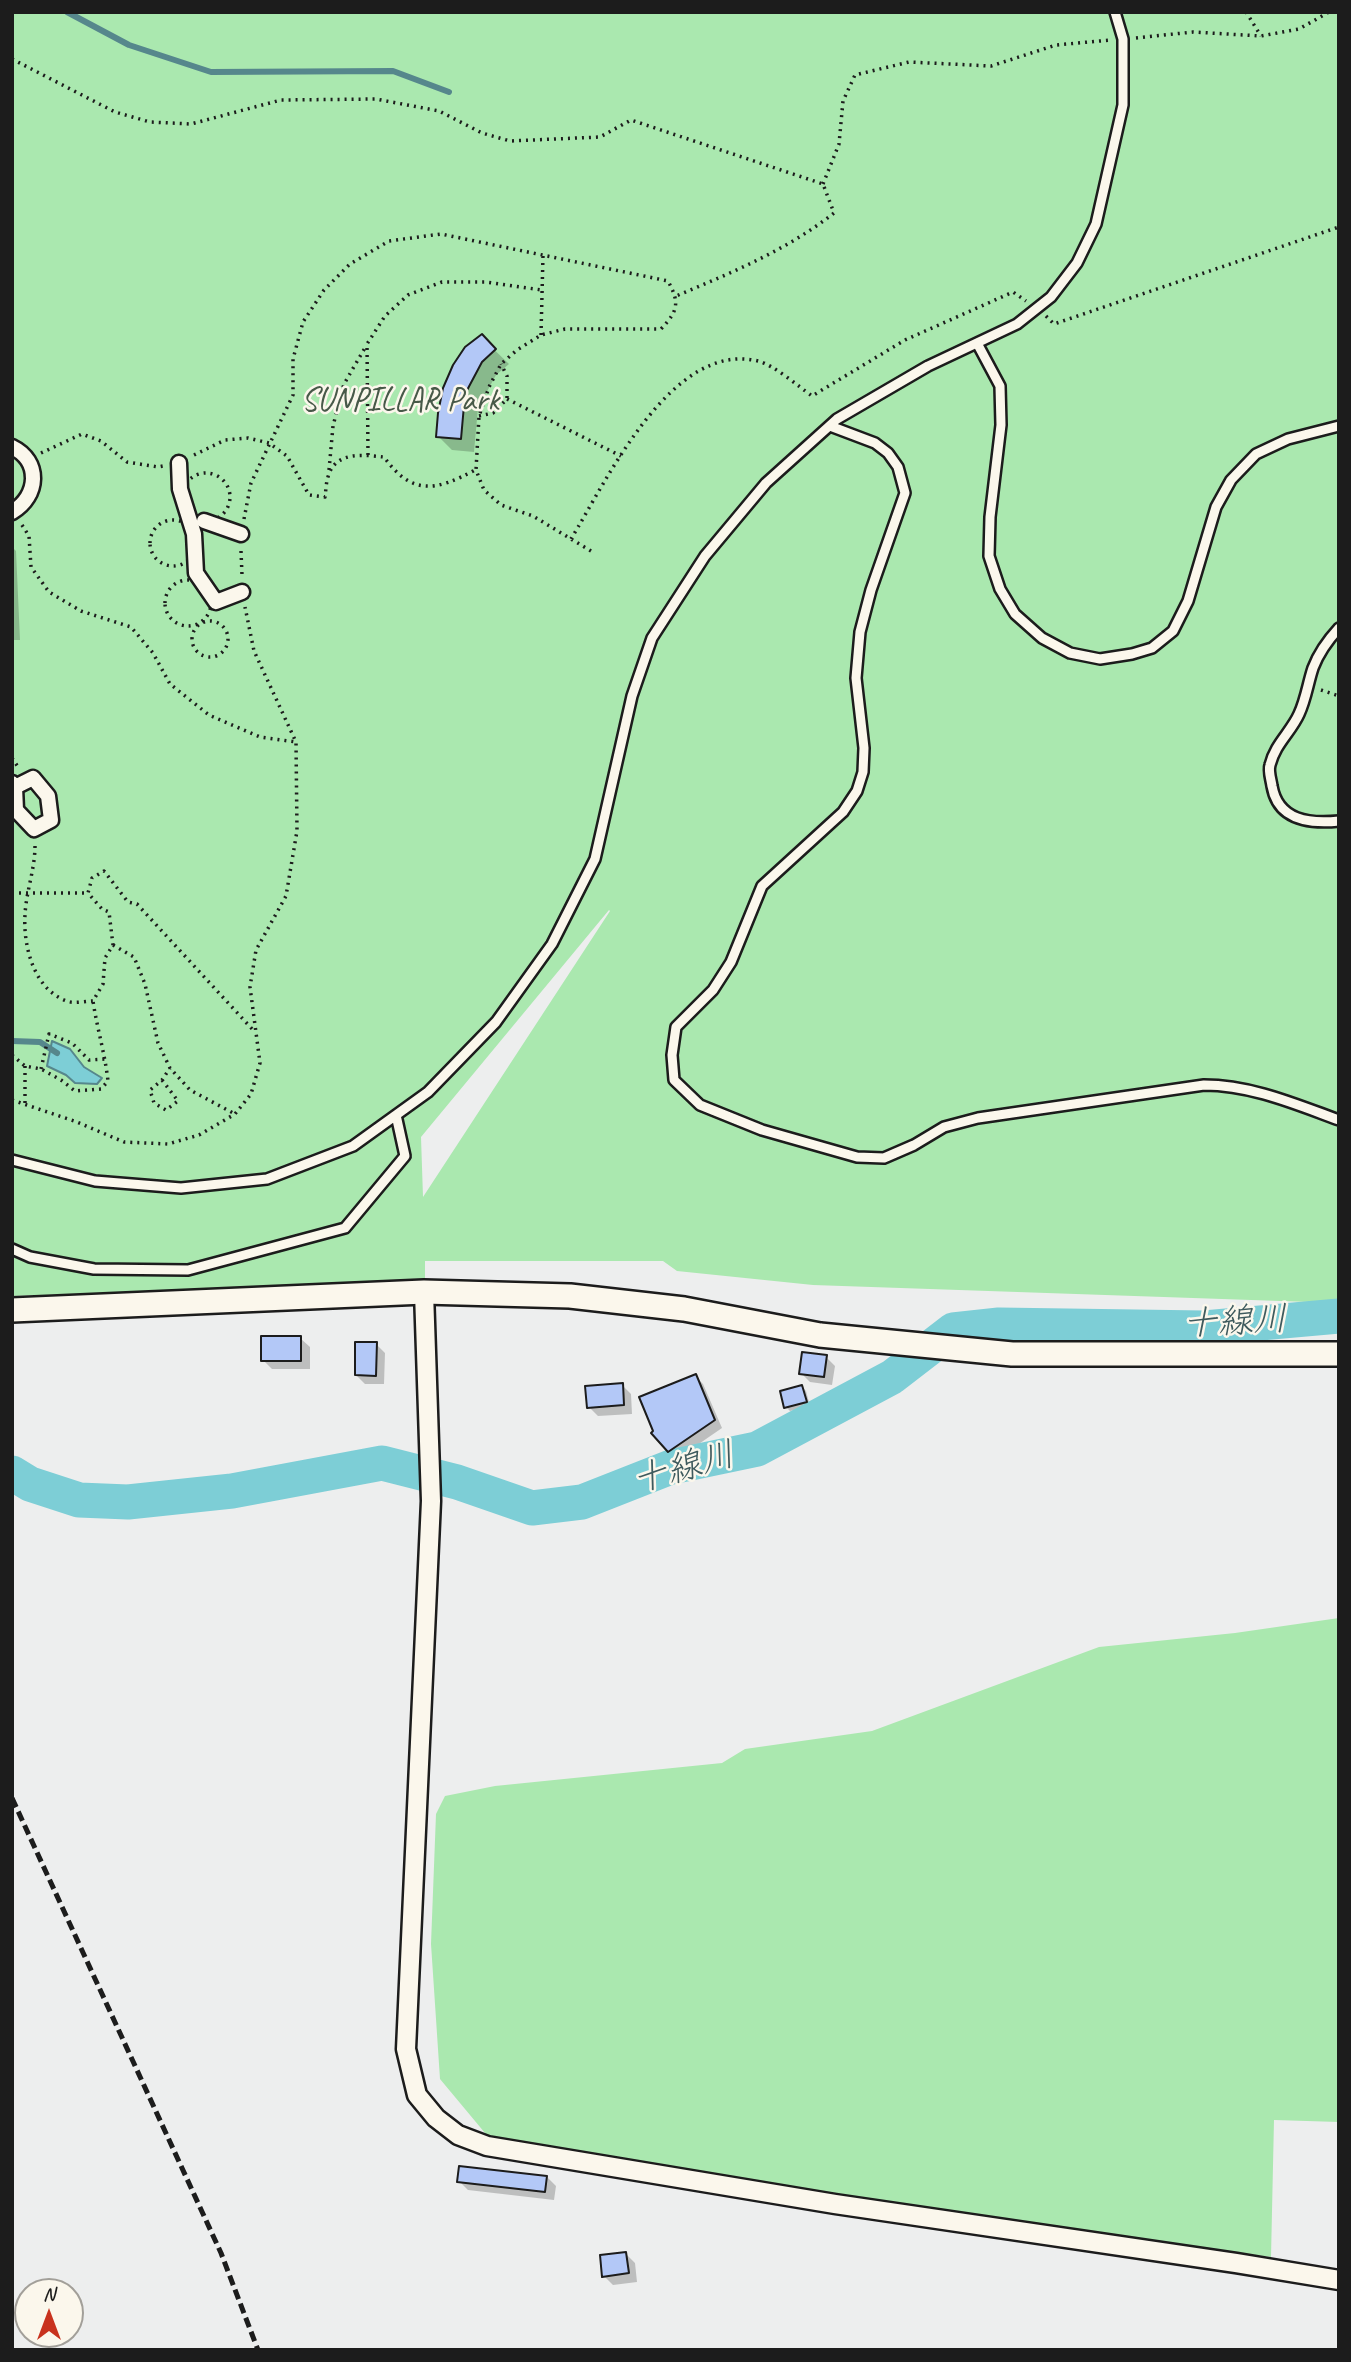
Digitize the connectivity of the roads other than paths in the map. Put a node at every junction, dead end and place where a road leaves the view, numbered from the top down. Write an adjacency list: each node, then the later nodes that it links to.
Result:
1 (1115, 12): 2 (lane)
2 (977, 343): 3 (lane); 4 (lane)
3 (830, 426): 14 (lane); 15 (lane)
4 (1339, 426)
5 (12, 447): 7 (street)
6 (178, 463): 10 (street)
7 (13, 511)
8 (204, 521): 9 (street)
9 (241, 534)
10 (242, 592)
11 (1339, 628): 13 (lane)
12 (14, 785): 12 (street)
13 (1339, 821)
14 (396, 1115): 16 (lane); 17 (lane)
15 (1339, 1120)
16 (12, 1160)
17 (12, 1249)
18 (424, 1292): 19 (street); 20 (street); 21 (street)
19 (12, 1310)
20 (1339, 1354)
21 (1339, 2280)

